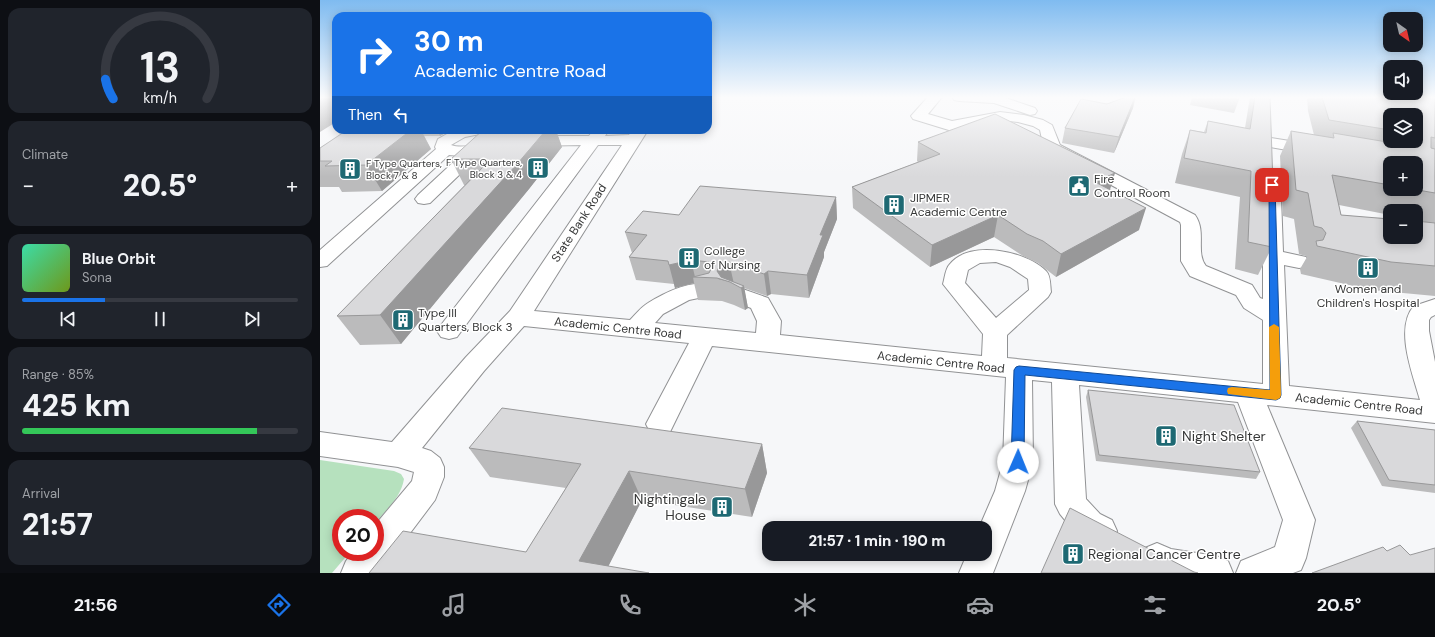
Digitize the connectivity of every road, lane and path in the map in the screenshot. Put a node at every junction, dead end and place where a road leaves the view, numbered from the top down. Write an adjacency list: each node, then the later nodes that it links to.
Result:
1 (944, 124): 2 (street)
2 (963, 124)
3 (1039, 124): 17 (street)
4 (460, 134): 8 (street)
5 (597, 135): 6 (street); 7 (street); 20 (street)
6 (637, 135): 18 (street, State Bank Road)
7 (495, 137): 8 (street); 10 (street)
8 (439, 144): 12 (street)
9 (1330, 153): 11 (street)
10 (424, 199)
11 (1273, 256): 13 (street); 17 (street)
12 (320, 261)
13 (1300, 262)
14 (705, 290): 19 (street)
15 (734, 293): 23 (street)
16 (1435, 307): 27 (street)
17 (1274, 316): 26 (street)
18 (518, 317): 19 (street, Academic Centre Road); 31 (street, State Bank Road)
19 (634, 330): 22 (street, Academic Centre Road)
20 (449, 331)
21 (995, 332): 24 (street)
22 (704, 337): 23 (street, Academic Centre Road); 29 (street)
23 (768, 344): 24 (street, Academic Centre Road)
24 (1007, 369): 25 (street, Academic Centre Road); 32 (street)
25 (1065, 375): 26 (street, Academic Centre Road); 38 (street)
26 (1262, 394): 28 (street, Academic Centre Road); 39 (street)
27 (1435, 404)
28 (1435, 412)
29 (660, 424)
30 (320, 444): 31 (street)
31 (398, 455): 33 (street)
32 (992, 536)
33 (384, 541)
34 (368, 561): 36 (street)
35 (981, 561): 37 (street)
36 (358, 573)
37 (976, 573)
38 (1216, 573)
39 (1253, 573)

